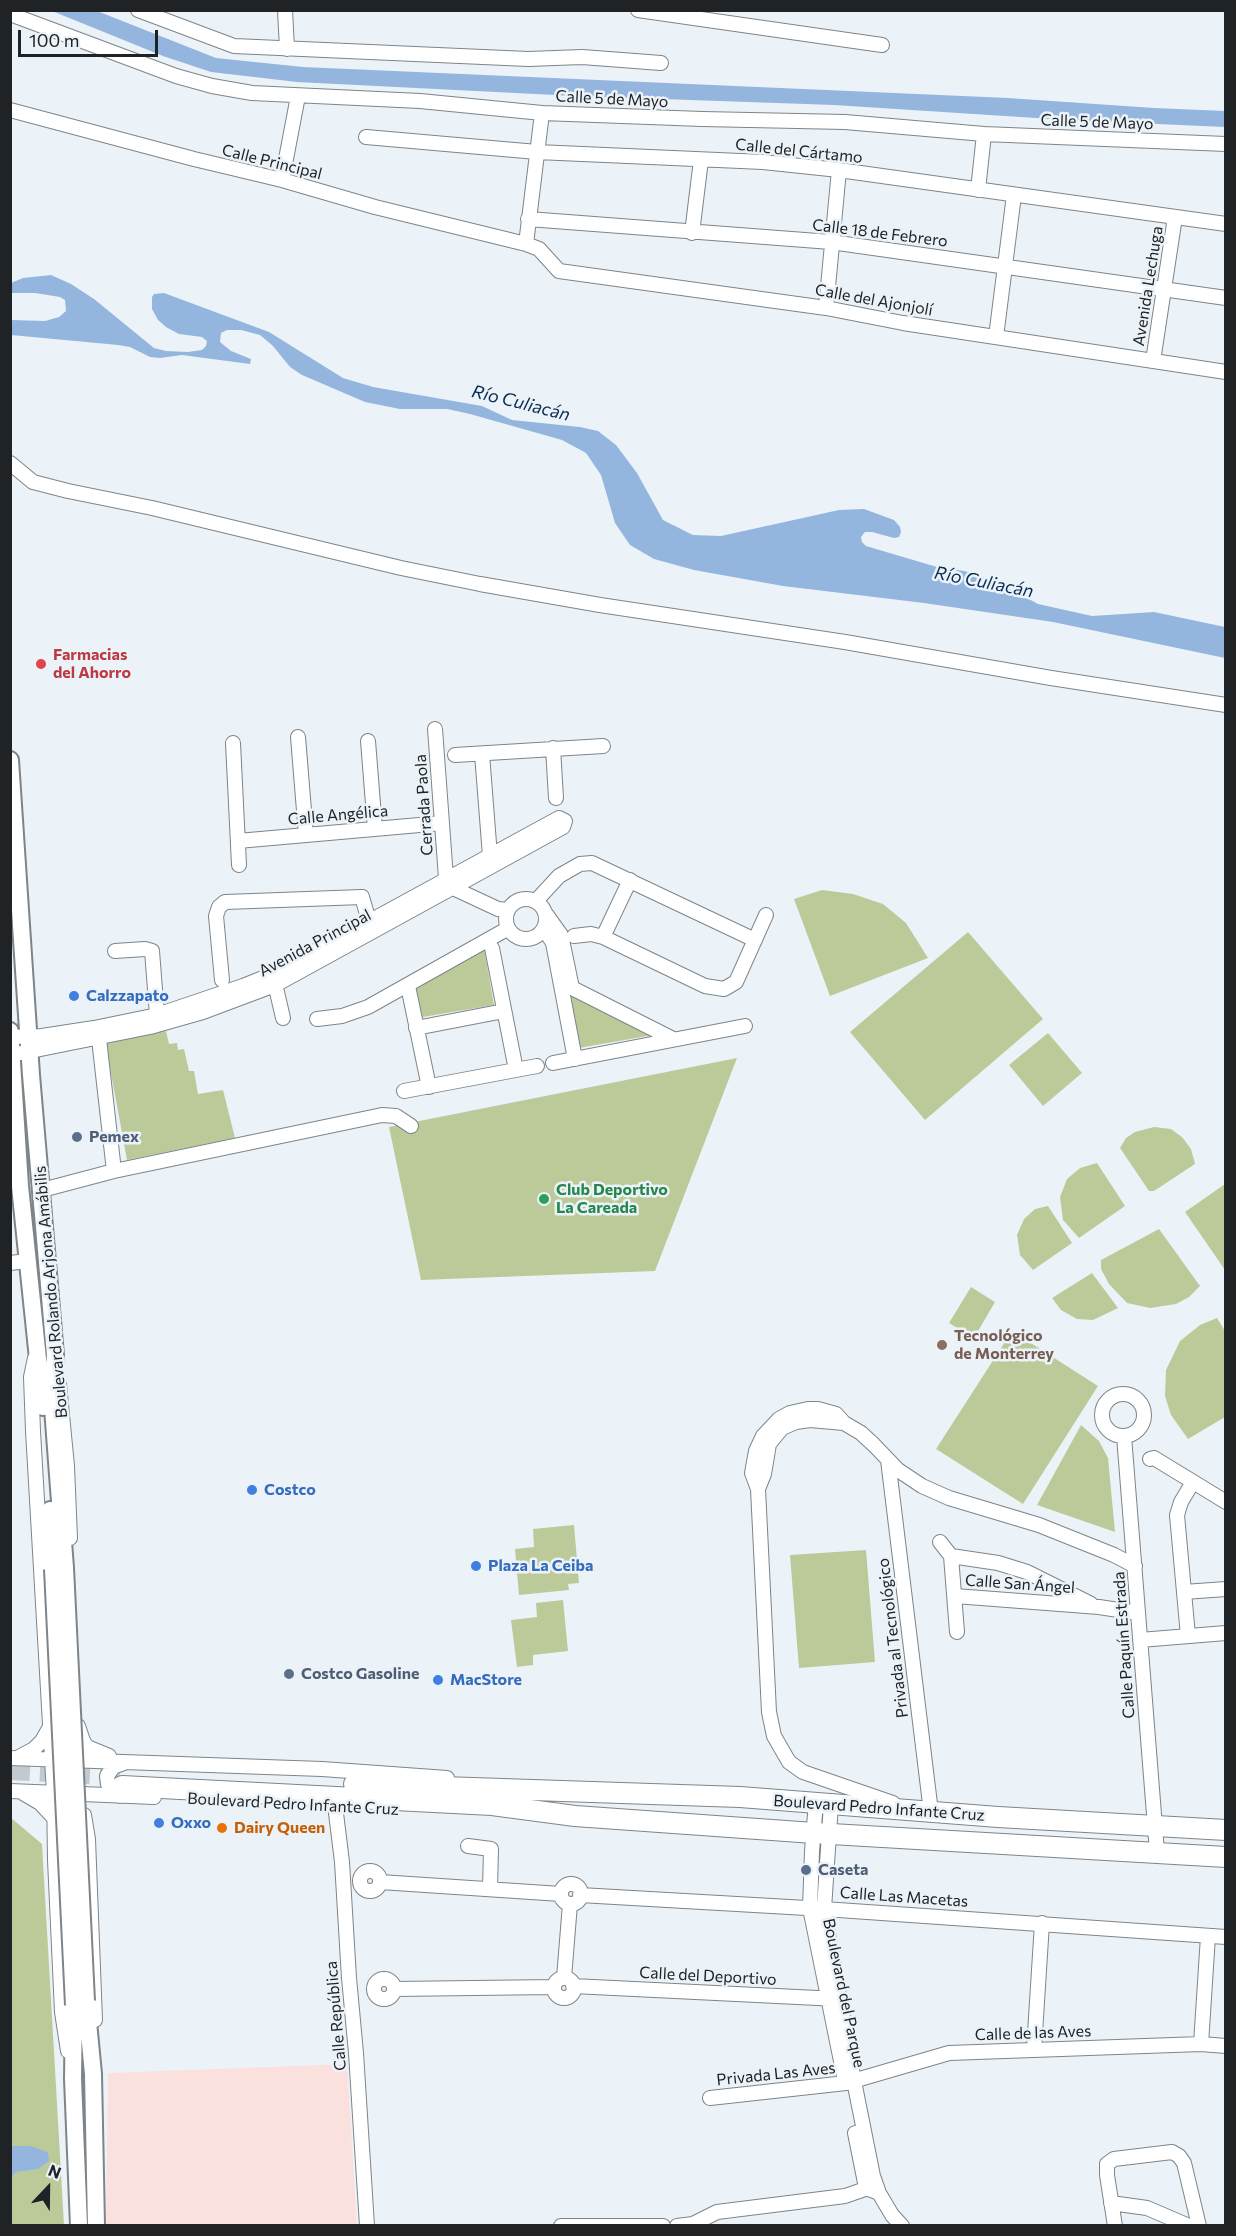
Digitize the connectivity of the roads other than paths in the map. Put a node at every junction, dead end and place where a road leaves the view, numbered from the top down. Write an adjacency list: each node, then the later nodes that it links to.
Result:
1 (138, 10): 7 (street)
2 (285, 10): 7 (street)
3 (638, 10): 4 (street)
4 (648, 11): 6 (street)
5 (10, 14): 9 (street, Calle 5 de Mayo)
6 (882, 45)
7 (287, 49): 8 (street)
8 (661, 63)
9 (298, 96): 11 (street, Calle 5 de Mayo); 18 (street)
10 (10, 110): 18 (street, Calle Principal)
11 (542, 113): 12 (street, Calle 5 de Mayo); 15 (street)
12 (984, 134): 14 (street, Calle 5 de Mayo); 19 (street)
13 (366, 137): 15 (street, Calle del Cártamo)
14 (1226, 144)
15 (537, 152): 16 (street, Calle del Cártamo); 22 (street)
16 (701, 159): 17 (street, Calle del Cártamo); 24 (street)
17 (839, 170): 19 (street, Calle del Cártamo); 25 (street)
18 (282, 180): 26 (street, Calle Principal)
19 (978, 190): 20 (street, Calle del Cártamo)
20 (1014, 195): 21 (street, Calle del Cártamo); 27 (street)
21 (1175, 217): 23 (street, Calle del Cártamo); 28 (street, Avenida Lechuga)
22 (528, 219): 24 (street, Calle 18 de Febrero); 26 (street)
23 (1226, 224)
24 (692, 233): 25 (street, Calle 18 de Febrero)
25 (831, 242): 27 (street, Calle 18 de Febrero); 30 (street)
26 (526, 244): 30 (street, Calle del Ajonjolí)
27 (1005, 266): 28 (street, Calle 18 de Febrero); 31 (street)
28 (1164, 289): 29 (street, Calle 18 de Febrero); 32 (street, Avenida Lechuga)
29 (1226, 298)
30 (825, 308): 31 (street, Calle del Ajonjolí)
31 (996, 337): 32 (street, Calle del Ajonjolí)
32 (1153, 361): 33 (street, Calle del Ajonjolí)
33 (1226, 372)
34 (10, 463): 35 (street)
35 (1226, 705)
36 (435, 729): 46 (street, Cerrada Paola)
37 (298, 737): 49 (street)
38 (368, 741): 48 (street)
39 (232, 743): 50 (street)
40 (603, 746): 41 (street)
41 (553, 748): 42 (street); 45 (street)
42 (482, 754): 43 (street); 51 (street)
43 (455, 755)
44 (10, 760): 80 (main road, Boulevard Rolando Arjona Amábilis)
45 (556, 798)
46 (442, 823): 48 (street, Calle Angélica); 54 (street, Cerrada Paola)
47 (559, 824): 51 (street, Avenida Principal)
48 (375, 829): 49 (street, Calle Angélica)
49 (306, 835): 50 (street, Calle Angélica)
50 (238, 841): 52 (street)
51 (491, 860): 54 (street, Avenida Principal)
52 (239, 865)
53 (630, 880): 55 (street); 62 (street); 63 (street)
54 (449, 883): 56 (street); 58 (street, Avenida Principal); 67 (street, Avenida Principal)
55 (542, 908): 56 (street); 59 (street); 69 (street)
56 (507, 910): 60 (street)
57 (766, 915): 63 (street)
58 (365, 923): 66 (street); 67 (street, Avenida Principal)
59 (544, 929): 60 (street); 69 (street)
60 (510, 932): 64 (street)
61 (574, 936): 62 (street)
62 (603, 937): 63 (street)
63 (755, 940)
64 (489, 944): 68 (street); 70 (street)
65 (115, 951): 71 (street)
66 (222, 980)
67 (274, 980): 71 (street, Avenida Principal); 72 (street); 78 (street, Avenida Principal)
68 (408, 986): 73 (street); 75 (street)
69 (567, 989): 79 (street); 82 (street)
70 (504, 1011): 75 (street); 85 (street)
71 (157, 1015): 80 (street, Avenida Principal)
72 (283, 1018)
73 (317, 1019)
74 (745, 1026): 79 (street)
75 (416, 1028): 86 (street)
76 (10, 1031): 77 (main road, Boulevard Rolando Arjona Amábilis)
77 (11, 1037): 80 (street); 81 (main road, Boulevard Rolando Arjona Amábilis)
78 (99, 1039): 80 (street, Avenida Principal); 90 (street)
79 (673, 1039): 82 (street)
80 (29, 1044): 81 (street); 91 (main road, Boulevard Rolando Arjona Amábilis)
81 (11, 1055): 88 (main road, Boulevard Rolando Arjona Amábilis)
82 (575, 1059): 83 (street)
83 (553, 1063)
84 (537, 1066): 85 (street)
85 (516, 1070): 86 (street)
86 (429, 1087): 87 (street)
87 (404, 1091)
88 (13, 1108): 92 (main road, Boulevard Rolando Arjona Amábilis)
89 (411, 1126): 90 (street)
90 (114, 1171): 91 (street)
91 (42, 1190): 95 (main road, Boulevard Rolando Arjona Amábilis)
92 (28, 1262): 93 (street); 94 (main road, Boulevard Rolando Arjona Amábilis)
93 (10, 1263)
94 (36, 1354): 96 (main road); 114 (street, Boulevard Rolando Arjona Amábilis)
95 (55, 1355): 96 (main road); 115 (street, Boulevard Rolando Arjona Amábilis)
96 (47, 1395): 146 (main road, Boulevard Rolando Arjona Amábilis, bridge)
97 (1124, 1436): 104 (street, Calle Paquín Estrada)
98 (888, 1460): 104 (street); 126 (street, Privada al Tecnológico); 126 (street)
99 (1150, 1460): 100 (street)
100 (1193, 1482): 101 (street); 106 (street)
101 (1226, 1502)
102 (940, 1542): 103 (street)
103 (951, 1556): 107 (street, Calle San Ángel); 108 (street, Calle San Ángel)
104 (1135, 1566): 109 (street, Calle Paquín Estrada)
105 (1226, 1589): 106 (street)
106 (1184, 1592): 112 (street)
107 (956, 1596): 108 (street, Calle San Ángel); 110 (street)
108 (1099, 1607): 109 (street, Calle San Ángel)
109 (1138, 1613): 113 (street, Calle Paquín Estrada)
110 (957, 1632)
111 (1226, 1633): 112 (street)
112 (1188, 1636): 113 (street)
113 (1140, 1640): 129 (street, Calle Paquín Estrada)
114 (51, 1725): 116 (street); 117 (street, Boulevard Rolando Arjona Amábilis)
115 (78, 1726): 118 (street, Boulevard Rolando Arjona Amábilis); 119 (street)
116 (13, 1758): 117 (street, Boulevard Pedro Infante Cruz)
117 (52, 1760): 118 (street, Boulevard Pedro Infante Cruz); 125 (street, Boulevard Rolando Arjona Amábilis)
118 (80, 1760): 119 (street, Boulevard Pedro Infante Cruz); 121 (street, Boulevard Rolando Arjona Amábilis)
119 (123, 1776): 122 (street, Boulevard Pedro Infante Cruz); 123 (highway, Boulevard Pedro Infante Cruz); 124 (street, Boulevard Pedro Infante Cruz); 127 (highway, Boulevard Pedro Infante Cruz)
120 (11, 1791): 125 (street, Boulevard Pedro Infante Cruz); 125 (street)
121 (82, 1794): 122 (street, Boulevard Pedro Infante Cruz); 125 (street, Boulevard Pedro Infante Cruz); 128 (street, Boulevard Rolando Arjona Amábilis)
122 (104, 1795): 128 (street)
123 (824, 1803): 126 (highway, Boulevard Pedro Infante Cruz); 131 (street, Boulevard del Parque)
124 (335, 1805): 127 (street, Boulevard Pedro Infante Cruz); 158 (street, Calle República)
125 (55, 1806): 151 (street, Boulevard Rolando Arjona Amábilis)
126 (926, 1812): 129 (highway, Boulevard Pedro Infante Cruz)
127 (575, 1816): 131 (highway, Boulevard Pedro Infante Cruz)
128 (84, 1823): 150 (street, Boulevard Rolando Arjona Amábilis)
129 (1155, 1827): 130 (highway, Boulevard Pedro Infante Cruz); 133 (street, Calle Paquín Estrada)
130 (1226, 1830)
131 (822, 1834): 133 (highway, Boulevard Pedro Infante Cruz); 138 (street, Boulevard del Parque); 139 (street, Boulevard del Parque)
132 (468, 1846): 136 (street)
133 (1157, 1852): 134 (highway, Boulevard Pedro Infante Cruz)
134 (1226, 1857)
135 (380, 1882): 136 (street, Calle Las Macetas)
136 (490, 1889): 137 (street, Calle Las Macetas)
137 (570, 1897): 138 (street, Calle Las Macetas); 143 (street)
138 (810, 1908): 139 (street, Calle Las Macetas); 145 (street, Boulevard del Parque)
139 (825, 1909): 140 (street, Calle Las Macetas); 145 (street, Boulevard del Parque)
140 (1042, 1923): 141 (street, Calle Las Macetas); 149 (street)
141 (1208, 1936): 142 (street, Calle Las Macetas); 147 (street)
142 (1226, 1937)
143 (564, 1984): 144 (street, Calle del Deportivo); 145 (street, Calle del Deportivo)
144 (394, 1989)
145 (835, 2000): 152 (street, Boulevard del Parque)
146 (80, 2003): 150 (main road); 151 (main road)
147 (1201, 2044): 148 (street, Calle de las Aves); 149 (street, Calle de las Aves)
148 (1226, 2046)
149 (1035, 2049): 152 (street, Calle de las Aves)
150 (93, 2074): 157 (main road)
151 (73, 2079): 156 (main road)
152 (850, 2082): 153 (street, Privada Las Aves); 154 (street, Boulevard del Parque)
153 (710, 2098)
154 (874, 2189): 161 (street); 162 (street)
155 (1111, 2204): 163 (street); 164 (street); 165 (street)
156 (79, 2226)
157 (96, 2226)
158 (367, 2226)
159 (561, 2226): 160 (street)
160 (663, 2226)
161 (677, 2226)
162 (902, 2226)
163 (1115, 2226)
164 (1189, 2226)
165 (1199, 2226)

